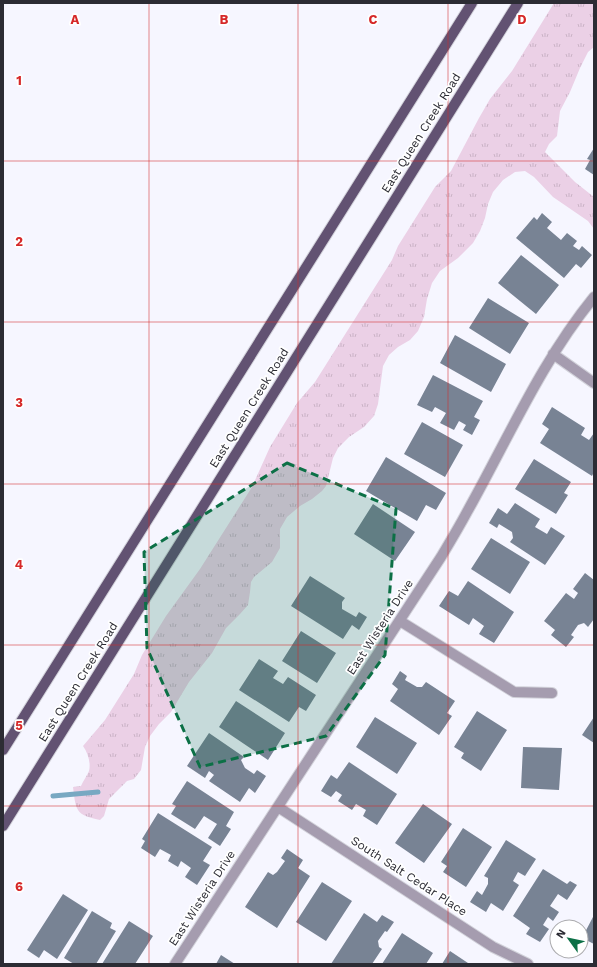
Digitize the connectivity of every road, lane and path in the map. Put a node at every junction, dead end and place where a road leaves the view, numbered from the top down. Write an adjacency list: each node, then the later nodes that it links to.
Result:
1 (472, 3): 8 (main road)
2 (518, 3): 10 (main road, East Queen Creek Road)
3 (594, 297): 4 (street, East Wisteria Drive)
4 (553, 354): 5 (street); 6 (street, East Wisteria Drive)
5 (594, 383)
6 (400, 621): 7 (street); 9 (street, East Wisteria Drive)
7 (552, 693)
8 (3, 750)
9 (278, 807): 11 (street, East Wisteria Drive); 12 (street, South Salt Cedar Place)
10 (3, 826)
11 (175, 964)
12 (528, 964)

